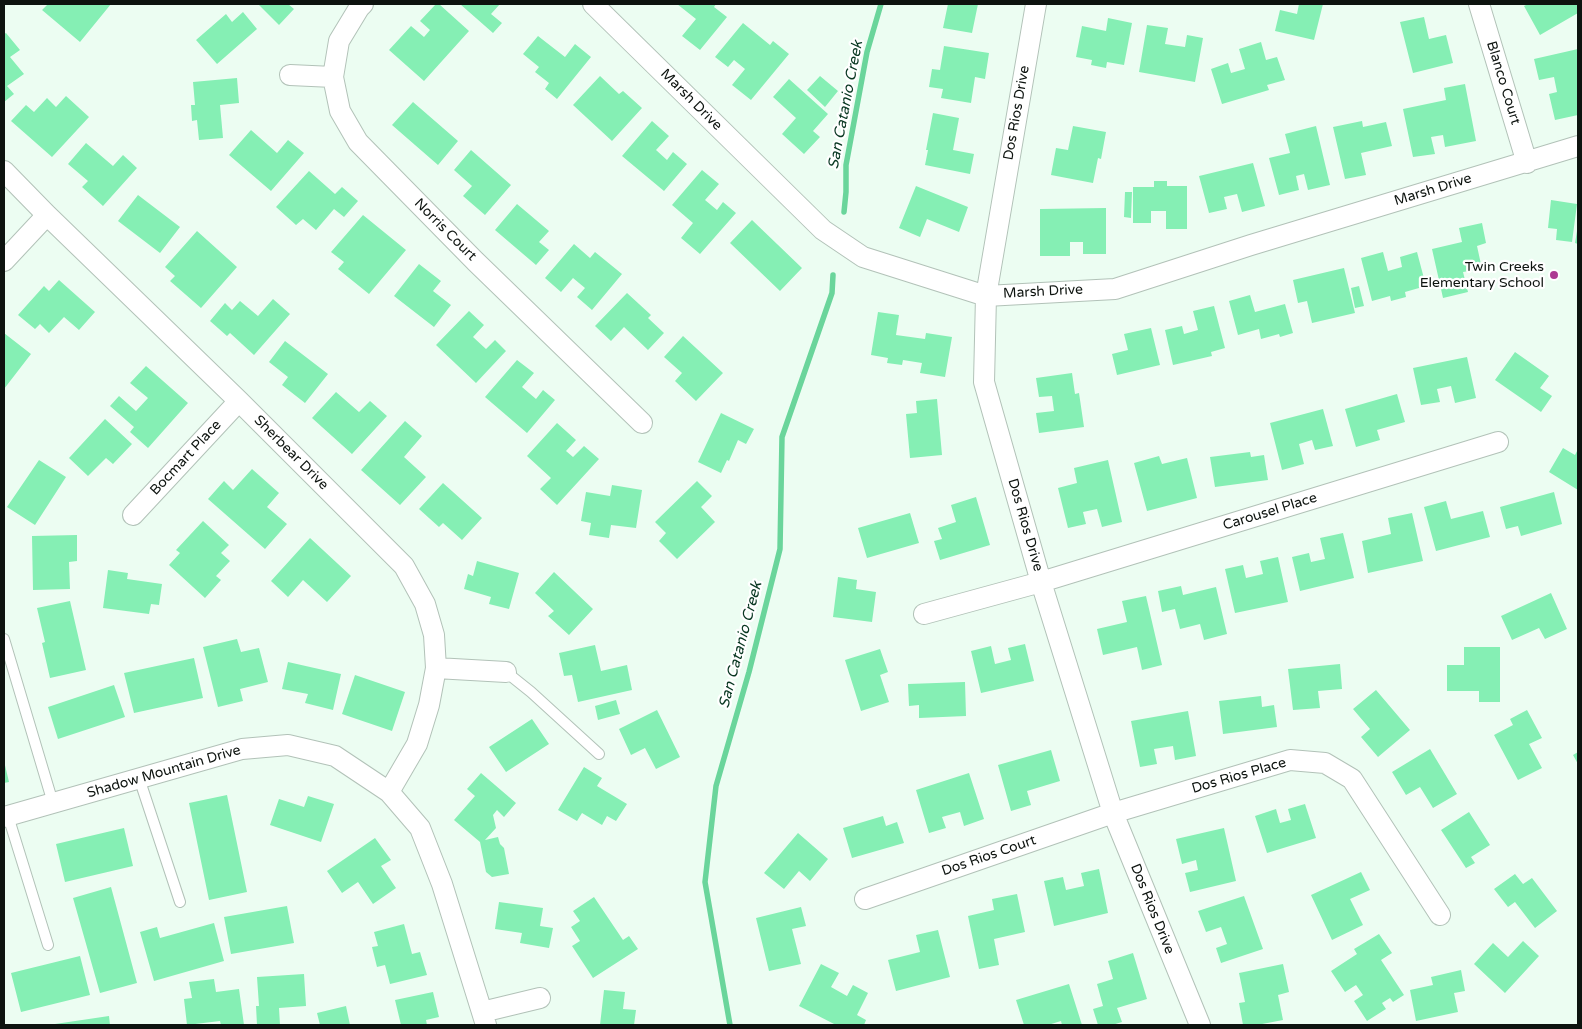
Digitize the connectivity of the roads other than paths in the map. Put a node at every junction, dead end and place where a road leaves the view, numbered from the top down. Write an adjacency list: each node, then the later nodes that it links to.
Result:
1 (363, 4): 6 (street, Norris Court)
2 (593, 4): 12 (street, Marsh Drive)
3 (1036, 4): 12 (street, Dos Rios Drive)
4 (1479, 4): 8 (street, Blanco Court)
5 (290, 74): 6 (street)
6 (333, 77): 14 (street, Norris Court)
7 (1578, 146): 8 (street, Marsh Drive)
8 (1527, 163): 12 (street, Marsh Drive)
9 (4, 171): 10 (street, Sherbear Drive)
10 (46, 215): 11 (street); 13 (street, Sherbear Drive)
11 (4, 261)
12 (986, 296): 17 (street, Dos Rios Drive)
13 (239, 401): 16 (street, Bocmart Place); 20 (street, Sherbear Drive)
14 (642, 423)
15 (1498, 442): 17 (street, Carousel Place)
16 (133, 515)
17 (1041, 582): 18 (street, Carousel Place); 26 (street, Dos Rios Drive)
18 (924, 614)
19 (4, 639): 25 (lane)
20 (436, 668): 21 (street); 24 (street, Sherbear Drive)
21 (506, 672): 22 (lane)
22 (599, 754)
23 (139, 778): 24 (street, Shadow Mountain Drive); 25 (street, Shadow Mountain Drive); 29 (lane)
24 (389, 792): 33 (street, Shadow Mountain Drive)
25 (53, 803): 27 (street, Shadow Mountain Drive)
26 (1114, 813): 28 (street, Dos Rios Court); 30 (street, Dos Rios Place); 34 (street, Dos Rios Drive)
27 (6, 817): 31 (lane)
28 (865, 899)
29 (180, 902)
30 (1440, 914)
31 (48, 945)
32 (540, 998): 33 (street)
33 (484, 1018)
34 (1200, 1025)

